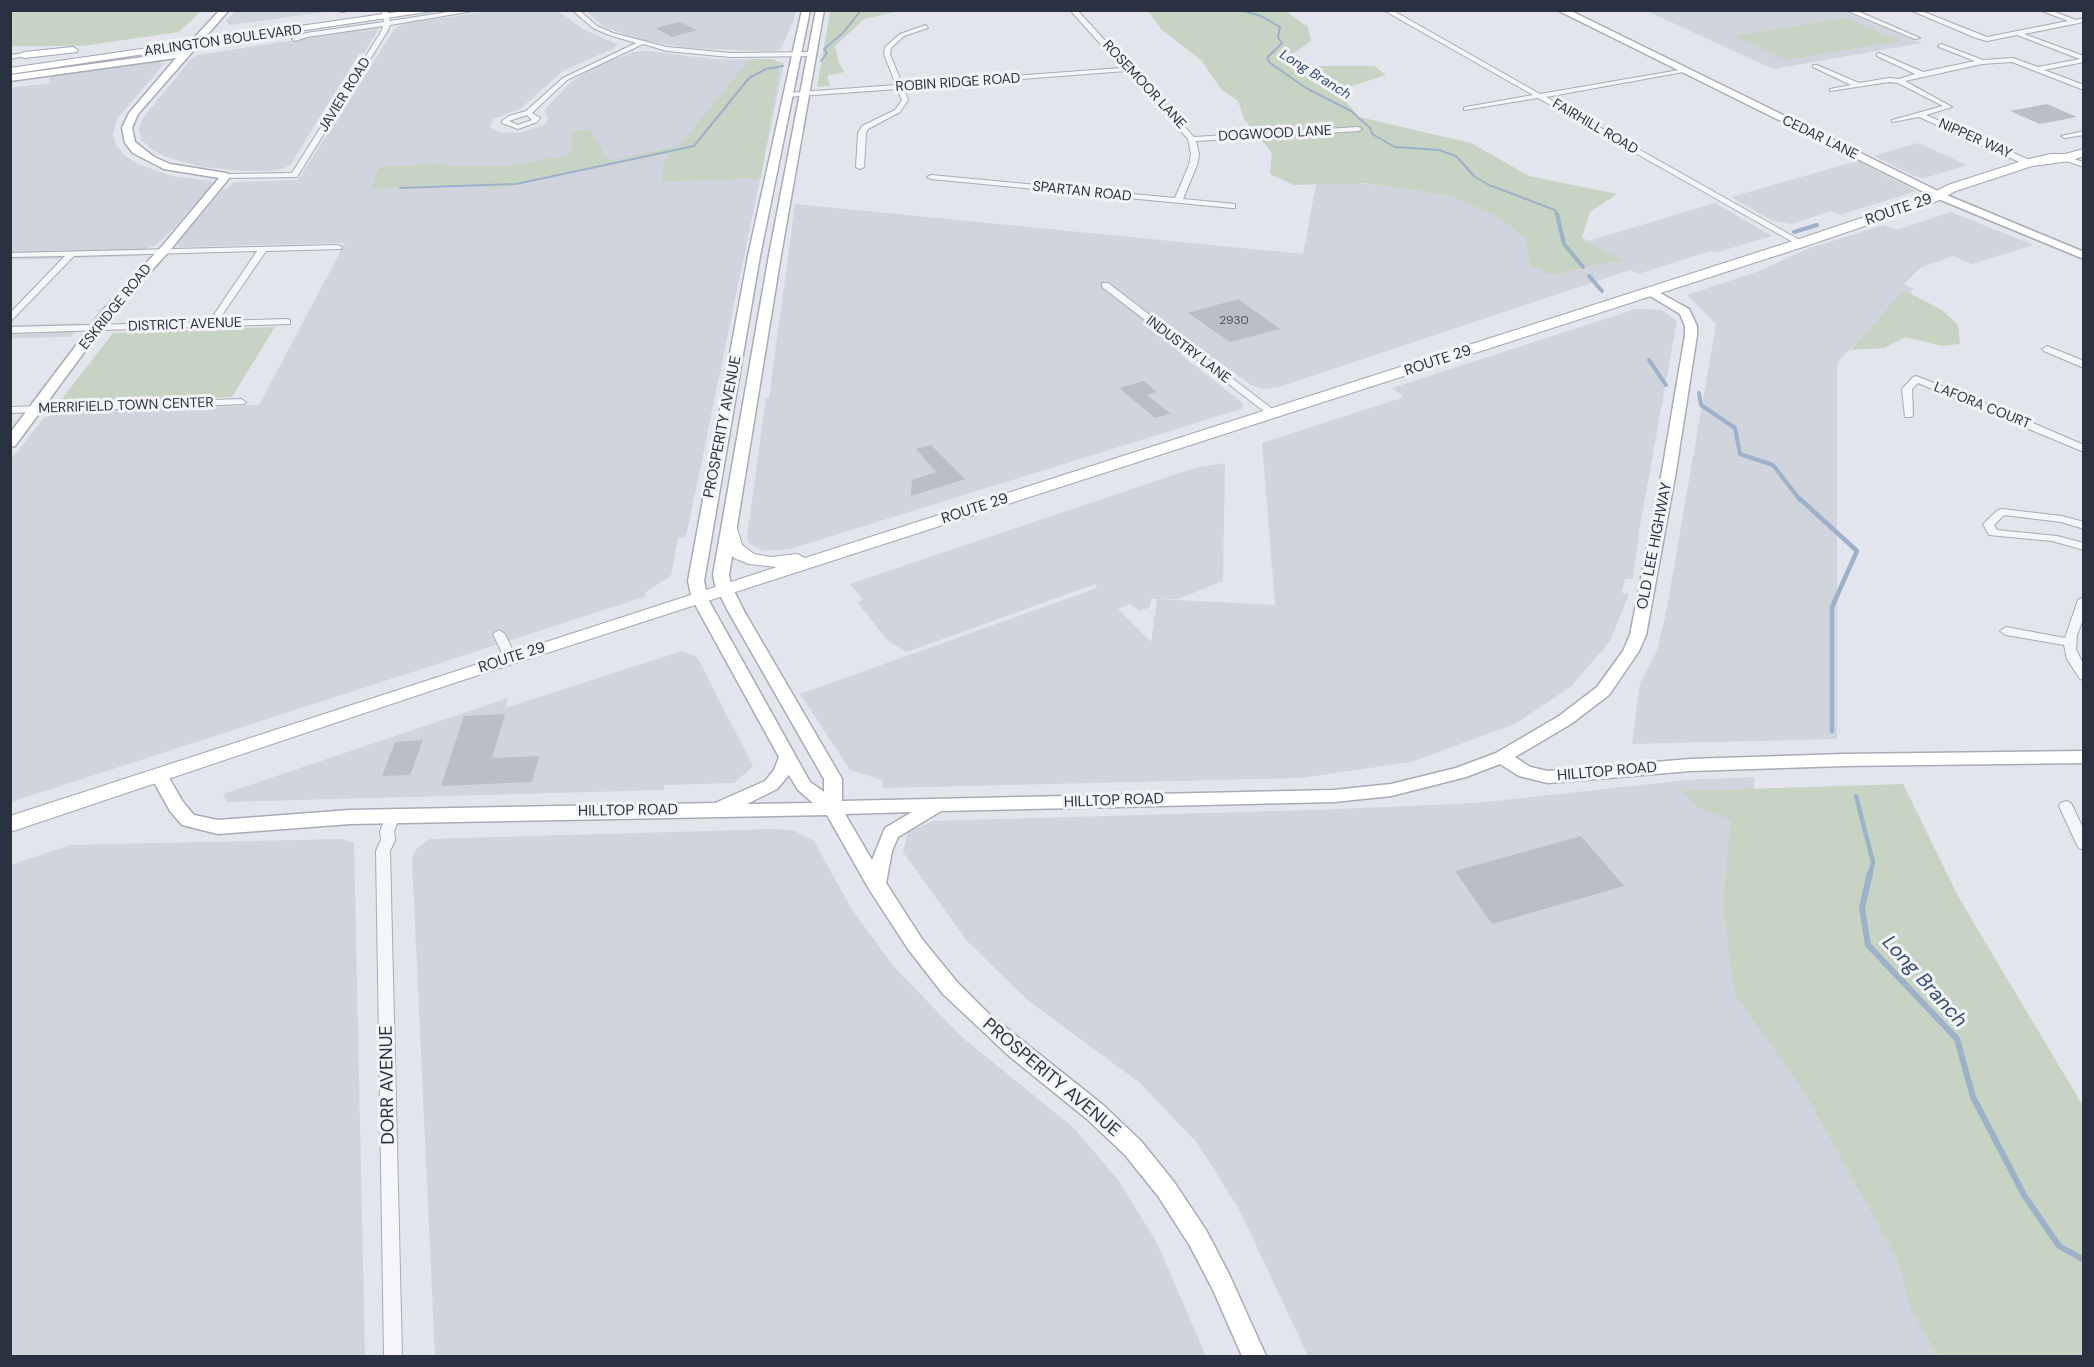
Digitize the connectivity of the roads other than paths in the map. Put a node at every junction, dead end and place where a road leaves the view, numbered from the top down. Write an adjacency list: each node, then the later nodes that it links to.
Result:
1 (225, 10): 22 (main road)
2 (333, 10): 3 (street)
3 (344, 10)
4 (435, 10): 15 (main road, ARLINGTON BOULEVARD)
5 (476, 10): 15 (street)
6 (575, 10): 21 (street)
7 (806, 10): 25 (main road, PROSPERITY AVENUE)
8 (820, 10): 26 (main road, PROSPERITY AVENUE)
9 (1074, 10): 34 (street, ROSEMOOR LANE)
10 (1561, 10): 36 (main road, CEDAR LANE)
11 (1848, 10): 19 (street)
12 (1913, 10): 18 (street)
13 (2043, 10): 16 (street)
14 (1388, 11): 47 (street, FAIRHILL ROAD)
15 (387, 15): 20 (street); 22 (main road, ARLINGTON BOULEVARD); 61 (street, JAVIER ROAD)
16 (2080, 21): 18 (street)
17 (926, 27): 42 (street)
18 (2018, 34): 30 (street)
19 (1917, 38)
20 (295, 39)
21 (641, 44): 25 (street); 49 (street)
22 (192, 45): 23 (main road, ARLINGTON BOULEVARD); 37 (main road, ARLINGTON BOULEVARD); 39 (main road); 61 (main road)
23 (141, 46): 27 (main road); 32 (main road, ARLINGTON BOULEVARD)
24 (1941, 46): 31 (street)
25 (796, 54): 26 (street); 45 (main road, PROSPERITY AVENUE)
26 (812, 54): 46 (main road, PROSPERITY AVENUE)
27 (24, 55): 29 (street)
28 (1879, 56): 38 (street)
29 (10, 57)
30 (2084, 59): 35 (street)
31 (1982, 62): 35 (street); 38 (street)
32 (10, 64)
33 (1815, 66): 41 (street)
34 (1129, 69): 42 (street, ROBIN RIDGE ROAD); 55 (street, ROSEMOOR LANE)
35 (2039, 69): 43 (street)
36 (1683, 70): 47 (street); 63 (main road, CEDAR LANE)
37 (10, 71)
38 (1922, 74): 40 (street)
39 (10, 78)
40 (1900, 81): 41 (street); 50 (street)
41 (1857, 85): 44 (street)
42 (900, 87): 46 (street, ROBIN RIDGE ROAD); 60 (street)
43 (2084, 88)
44 (1832, 90)
45 (787, 95): 46 (street, ROBIN RIDGE ROAD); 94 (main road, PROSPERITY AVENUE)
46 (804, 95): 90 (main road, PROSPERITY AVENUE)
47 (1538, 95): 48 (street); 66 (street, FAIRHILL ROAD)
48 (1466, 109)
49 (528, 113)
50 (1921, 115): 51 (street); 58 (street, NIPPER WAY)
51 (1894, 121)
52 (1358, 129): 55 (street, DOGWOOD LANE)
53 (2084, 133): 54 (street)
54 (2065, 136)
55 (1192, 139): 64 (street, ROSEMOOR LANE)
56 (2084, 153): 57 (main road, ROUTE 29)
57 (2066, 158): 58 (main road, ROUTE 29); 59 (street); 63 (main road, ROUTE 29)
58 (2029, 163): 63 (main road, ROUTE 29)
59 (2084, 165)
60 (860, 167)
61 (226, 176): 69 (main road, ESKRIDGE ROAD)
62 (931, 177): 64 (street, SPARTAN ROAD)
63 (1940, 196): 66 (main road, ROUTE 29); 72 (main road, CEDAR LANE)
64 (1178, 201): 65 (street, SPARTAN ROAD)
65 (1232, 207)
66 (1801, 243): 74 (main road, ROUTE 29)
67 (338, 247): 68 (street)
68 (263, 249): 69 (street); 77 (street)
69 (162, 252): 70 (street); 78 (main road, ESKRIDGE ROAD)
70 (72, 253): 71 (street); 75 (street)
71 (10, 255)
72 (2084, 256)
73 (1105, 285): 85 (street, INDUSTRY LANE)
74 (1651, 292): 85 (main road, ROUTE 29); 102 (main road, OLD LEE HIGHWAY)
75 (10, 319)
76 (287, 322): 77 (street, DISTRICT AVENUE)
77 (212, 324): 78 (street, DISTRICT AVENUE)
78 (98, 326): 79 (street, DISTRICT AVENUE); 83 (main road, ESKRIDGE ROAD)
79 (10, 330)
80 (2047, 350): 81 (street)
81 (2084, 365)
82 (241, 402): 83 (street, MERRIFIELD TOWN CENTER)
83 (38, 408): 84 (street, MERRIFIELD TOWN CENTER); 87 (main road, ESKRIDGE ROAD)
84 (10, 410)
85 (1272, 413): 92 (main road, ROUTE 29)
86 (1908, 415): 88 (street, LAFORA COURT)
87 (10, 443)
88 (2084, 449)
89 (2084, 526): 91 (street)
90 (729, 529): 92 (main road); 93 (main road, PROSPERITY AVENUE)
91 (2084, 547)
92 (847, 551): 93 (main road, ROUTE 29)
93 (725, 591): 94 (main road, ROUTE 29); 108 (main road, PROSPERITY AVENUE)
94 (700, 599): 99 (main road, ROUTE 29); 101 (main road, PROSPERITY AVENUE)
95 (2084, 600): 98 (street)
96 (2006, 631): 98 (street)
97 (499, 634): 99 (street)
98 (2071, 643): 100 (street)
99 (511, 659): 104 (main road, ROUTE 29)
100 (2084, 676)
101 (788, 757): 107 (main road); 108 (main road, PROSPERITY AVENUE)
102 (1502, 757): 103 (main road, HILLTOP ROAD); 105 (main road, HILLTOP ROAD)
103 (2084, 757)
104 (159, 775): 109 (main road, HILLTOP ROAD); 110 (main road, ROUTE 29)
105 (938, 805): 108 (main road, HILLTOP ROAD); 112 (main road)
106 (2066, 806): 111 (street)
107 (707, 809): 108 (main road, HILLTOP ROAD); 109 (main road, HILLTOP ROAD)
108 (833, 809): 112 (main road, PROSPERITY AVENUE)
109 (393, 816): 113 (street, DORR AVENUE)
110 (10, 824)
111 (2084, 845)
112 (876, 884): 114 (main road, PROSPERITY AVENUE)
113 (393, 1356)
114 (1254, 1356)

